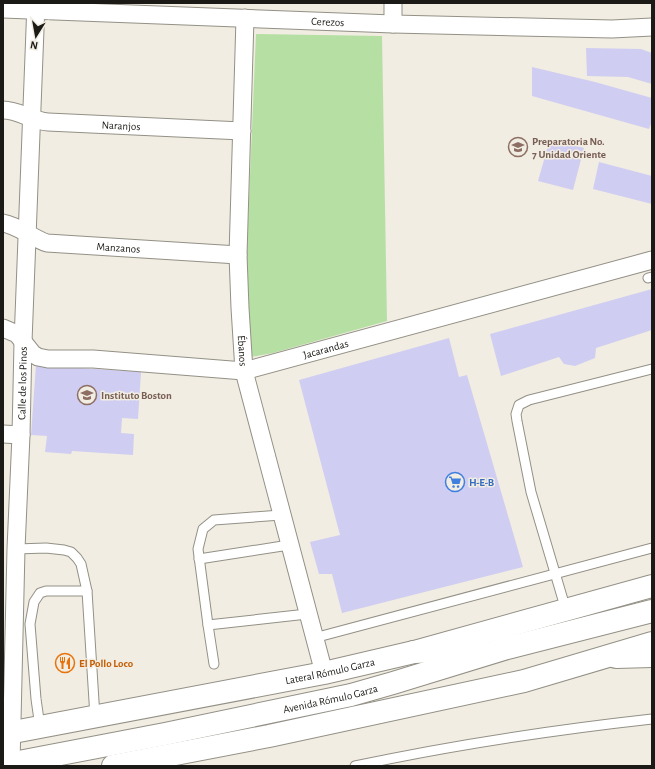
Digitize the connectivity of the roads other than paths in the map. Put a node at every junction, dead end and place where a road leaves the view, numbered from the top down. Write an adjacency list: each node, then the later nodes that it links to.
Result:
1 (393, 3): 5 (street)
2 (36, 7): 3 (street, Cerezos); 4 (street, Cerezos); 8 (street, Calle de los Pinos)
3 (3, 9)
4 (245, 18): 5 (street, Cerezos); 9 (street, Ébanos)
5 (393, 24): 6 (street, Cerezos)
6 (652, 27)
7 (3, 110): 8 (street, Naranjos)
8 (32, 119): 9 (street, Naranjos); 11 (street, Calle de los Pinos)
9 (242, 131): 12 (street, Ébanos)
10 (3, 223): 11 (street, Manzanos)
11 (27, 234): 12 (street, Manzanos); 15 (street, Calle de los Pinos)
12 (238, 255): 17 (street, Ébanos)
13 (652, 260): 17 (street, Jacarandas)
14 (3, 328): 15 (street, Jacarandas)
15 (23, 342): 17 (street, Jacarandas); 19 (street, Calle de los Pinos)
16 (652, 369): 25 (lane)
17 (244, 371): 20 (street, Ébanos)
18 (3, 434): 19 (street)
19 (21, 435): 22 (street, Calle de los Pinos)
20 (281, 515): 21 (street, Ébanos); 24 (lane)
21 (289, 545): 24 (lane); 30 (street, Ébanos)
22 (9, 548): 27 (lane); 43 (street, Calle de los Pinos)
23 (652, 548): 25 (lane)
24 (199, 559): 31 (lane)
25 (555, 573): 28 (lane); 32 (lane)
26 (652, 586): 28 (main road, Lateral Rómulo Garza)
27 (87, 591): 40 (lane); 42 (lane)
28 (566, 610): 35 (main road, Lateral Rómulo Garza)
29 (652, 611): 34 (main road, Avenida Rómulo Garza)
30 (307, 614): 31 (lane); 32 (street, Ébanos)
31 (208, 624): 38 (lane)
32 (314, 638): 39 (street, Ébanos)
33 (652, 643): 37 (main road, Avenida Rómulo Garza)
34 (507, 648): 35 (main road); 44 (main road, Avenida Rómulo Garza)
35 (414, 652): 39 (main road, Lateral Rómulo Garza)
36 (652, 656): 37 (main road)
37 (606, 657): 45 (main road, Avenida Rómulo Garza)
38 (214, 664)
39 (324, 674): 40 (main road, Lateral Rómulo Garza)
40 (95, 716): 42 (main road, Lateral Rómulo Garza)
41 (652, 719): 46 (lane)
42 (40, 727): 43 (main road, Lateral Rómulo Garza)
43 (7, 733): 44 (street, Calle de los Pinos)
44 (7, 764)
45 (114, 766)
46 (355, 766)

